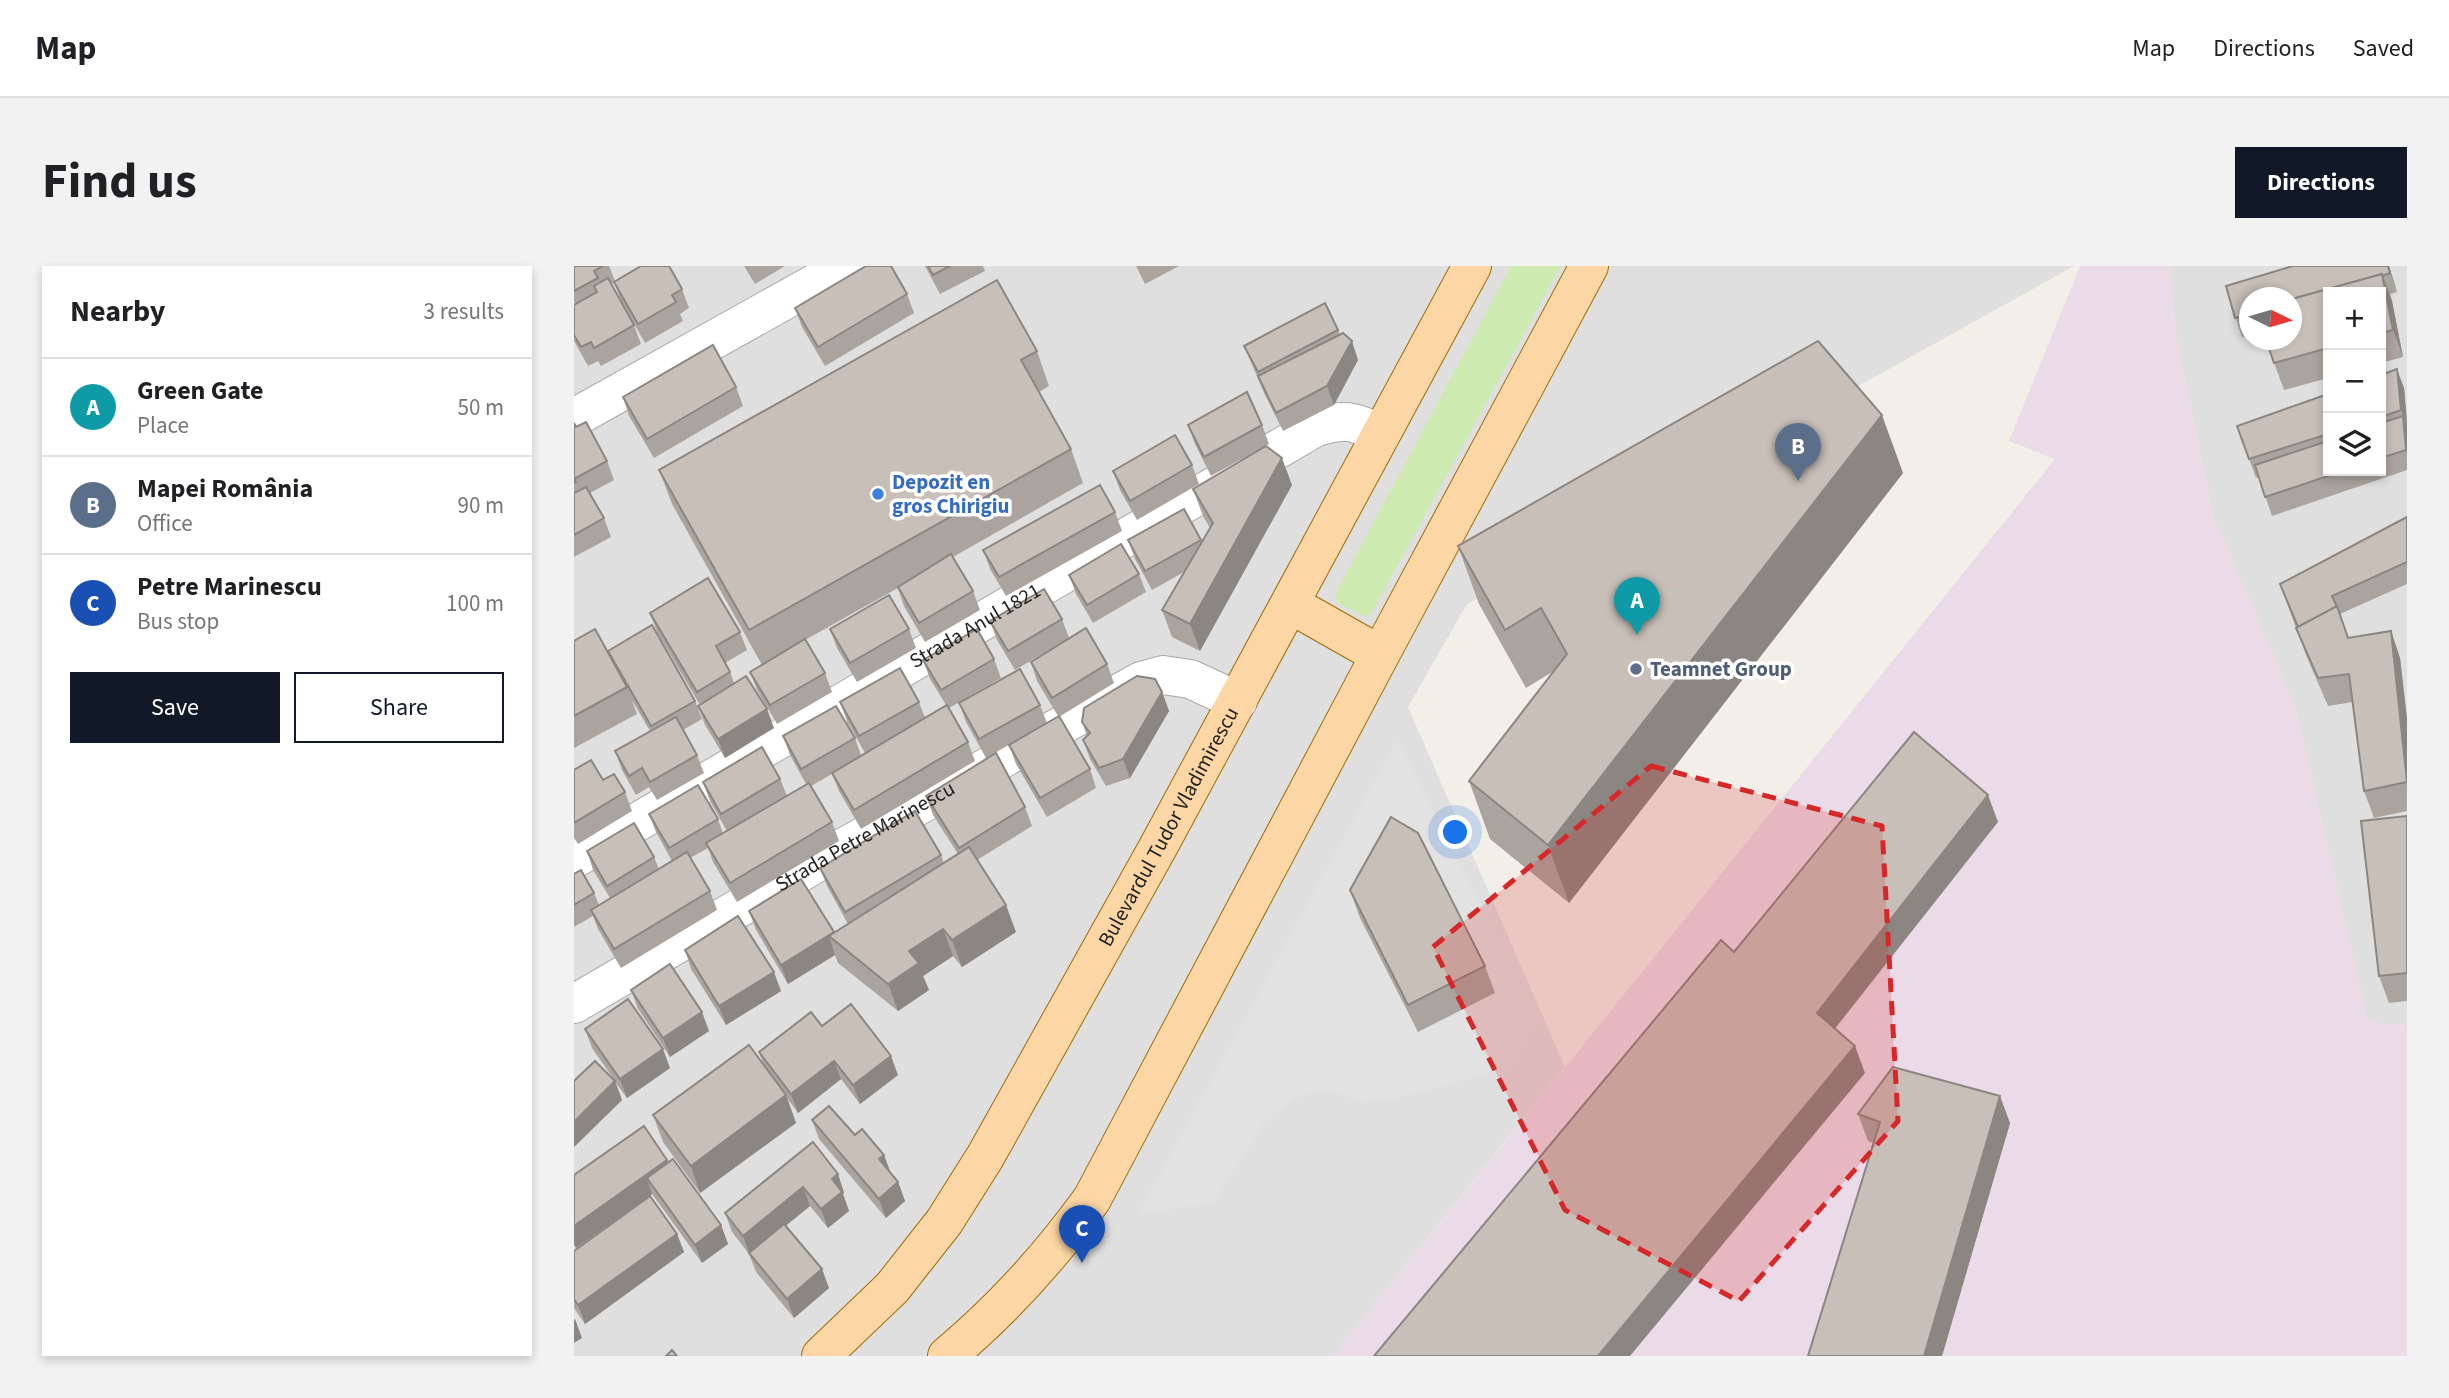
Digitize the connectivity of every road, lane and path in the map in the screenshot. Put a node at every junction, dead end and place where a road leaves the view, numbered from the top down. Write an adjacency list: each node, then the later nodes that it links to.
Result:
1 (846, 266): 4 (street)
2 (1472, 266): 5 (main road, Bulevardul Tudor Vladimirescu)
3 (1589, 266): 7 (main road)
4 (574, 418)
5 (1381, 434): 6 (main road, Bulevardul Tudor Vladimirescu); 9 (street, Strada Anul 1821)
6 (1290, 604): 7 (main road); 8 (main road, Bulevardul Tudor Vladimirescu)
7 (1380, 655): 11 (main road)
8 (1238, 701): 10 (street, Strada Petre Marinescu); 12 (main road, Bulevardul Tudor Vladimirescu)
9 (574, 859)
10 (574, 1004)
11 (960, 1349)
12 (821, 1356)

